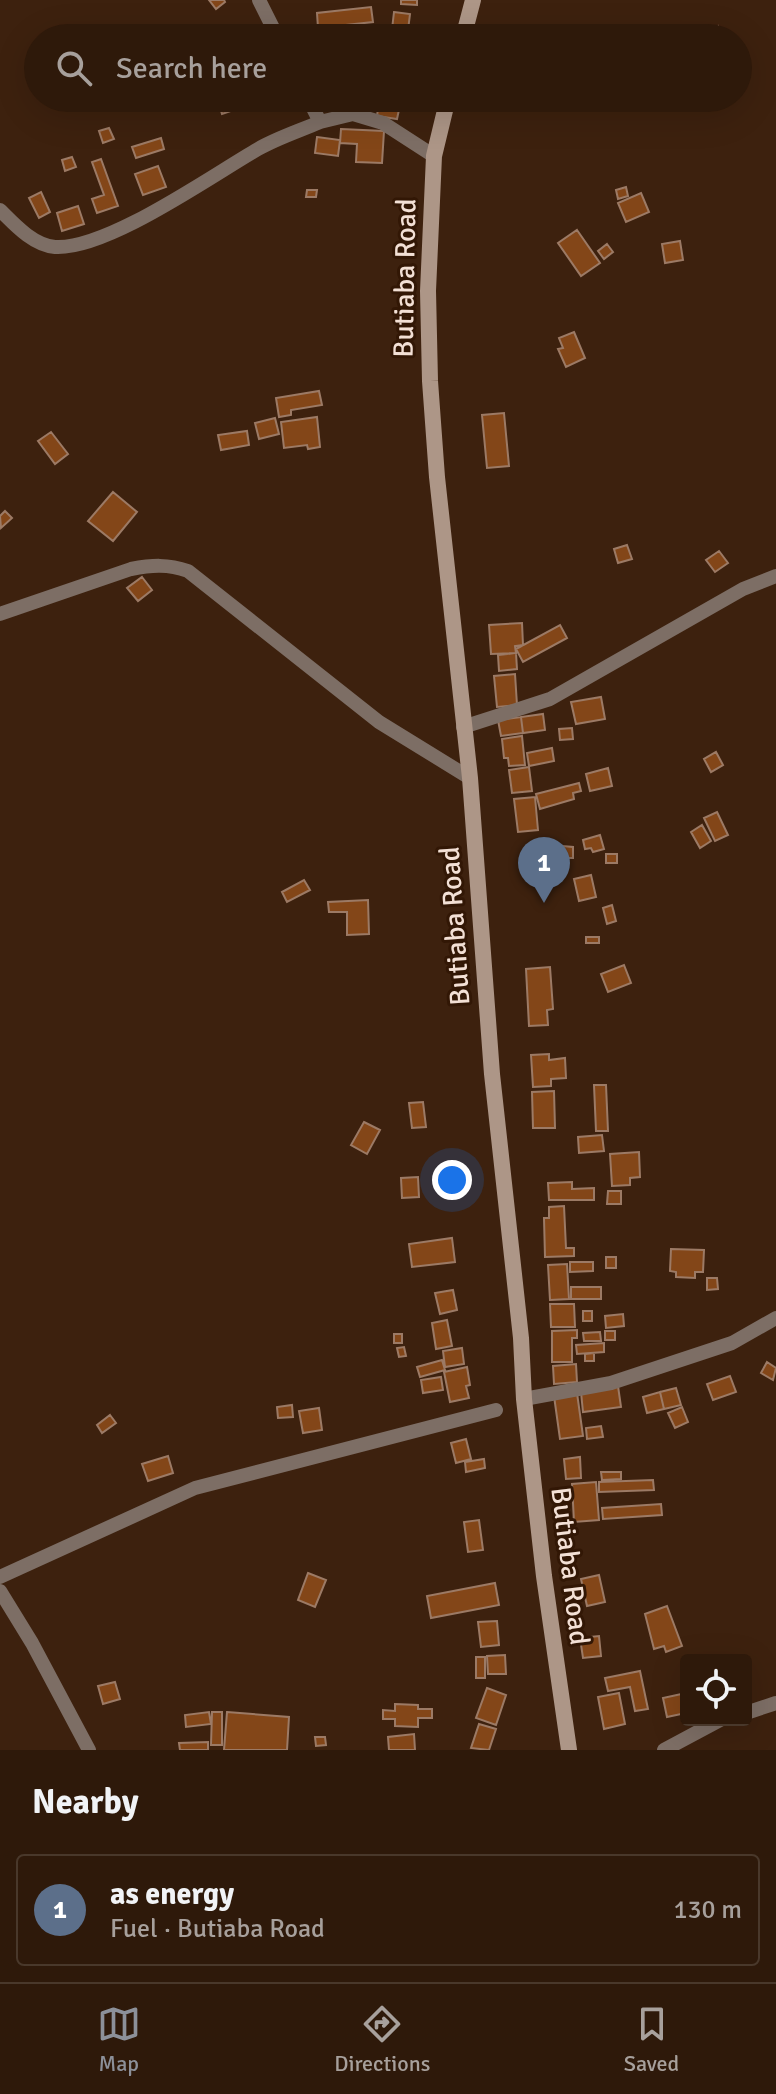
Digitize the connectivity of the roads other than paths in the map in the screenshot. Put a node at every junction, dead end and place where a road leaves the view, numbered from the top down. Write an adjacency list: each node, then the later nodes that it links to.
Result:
1 (259, 0): 3 (street)
2 (473, 0): 4 (main road)
3 (271, 24)
4 (467, 24)
5 (315, 112): 7 (street)
6 (445, 112): 8 (main road, Butiaba Road)
7 (320, 122): 8 (street); 9 (street)
8 (434, 156): 12 (main road, Butiaba Road)
9 (0, 210)
10 (776, 576): 12 (street)
11 (0, 614): 13 (street)
12 (463, 727): 13 (main road, Butiaba Road)
13 (470, 778): 15 (main road, Butiaba Road)
14 (776, 1318): 15 (street)
15 (524, 1399): 23 (main road, Butiaba Road)
16 (496, 1410): 17 (street)
17 (0, 1577)
18 (0, 1591): 22 (street)
19 (776, 1703): 20 (street)
20 (752, 1711)
21 (709, 1726): 24 (street)
22 (89, 1750)
23 (569, 1750)
24 (664, 1750)

